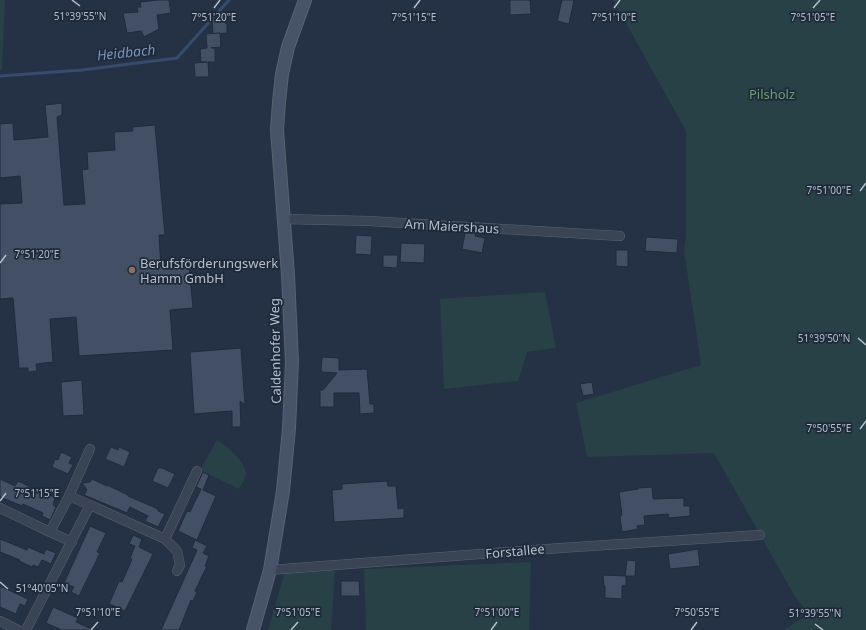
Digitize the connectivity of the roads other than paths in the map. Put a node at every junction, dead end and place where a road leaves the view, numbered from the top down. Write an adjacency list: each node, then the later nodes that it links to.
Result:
1 (305, 0): 2 (main road, Caldenhofer Weg)
2 (283, 219): 3 (street, Am Maiershaus); 13 (main road, Caldenhofer Weg)
3 (620, 236)
4 (90, 449): 6 (street)
5 (197, 471): 11 (street)
6 (69, 496): 7 (street); 9 (street)
7 (90, 505): 11 (street); 12 (street)
8 (0, 508): 9 (street)
9 (50, 532): 12 (street)
10 (760, 535): 13 (street, Forstallee)
11 (165, 539): 14 (street)
12 (72, 542): 17 (street)
13 (270, 570): 18 (main road, Caldenhofer Weg)
14 (177, 571)
15 (0, 622): 16 (street)
16 (18, 630)
17 (26, 630)
18 (253, 630)

